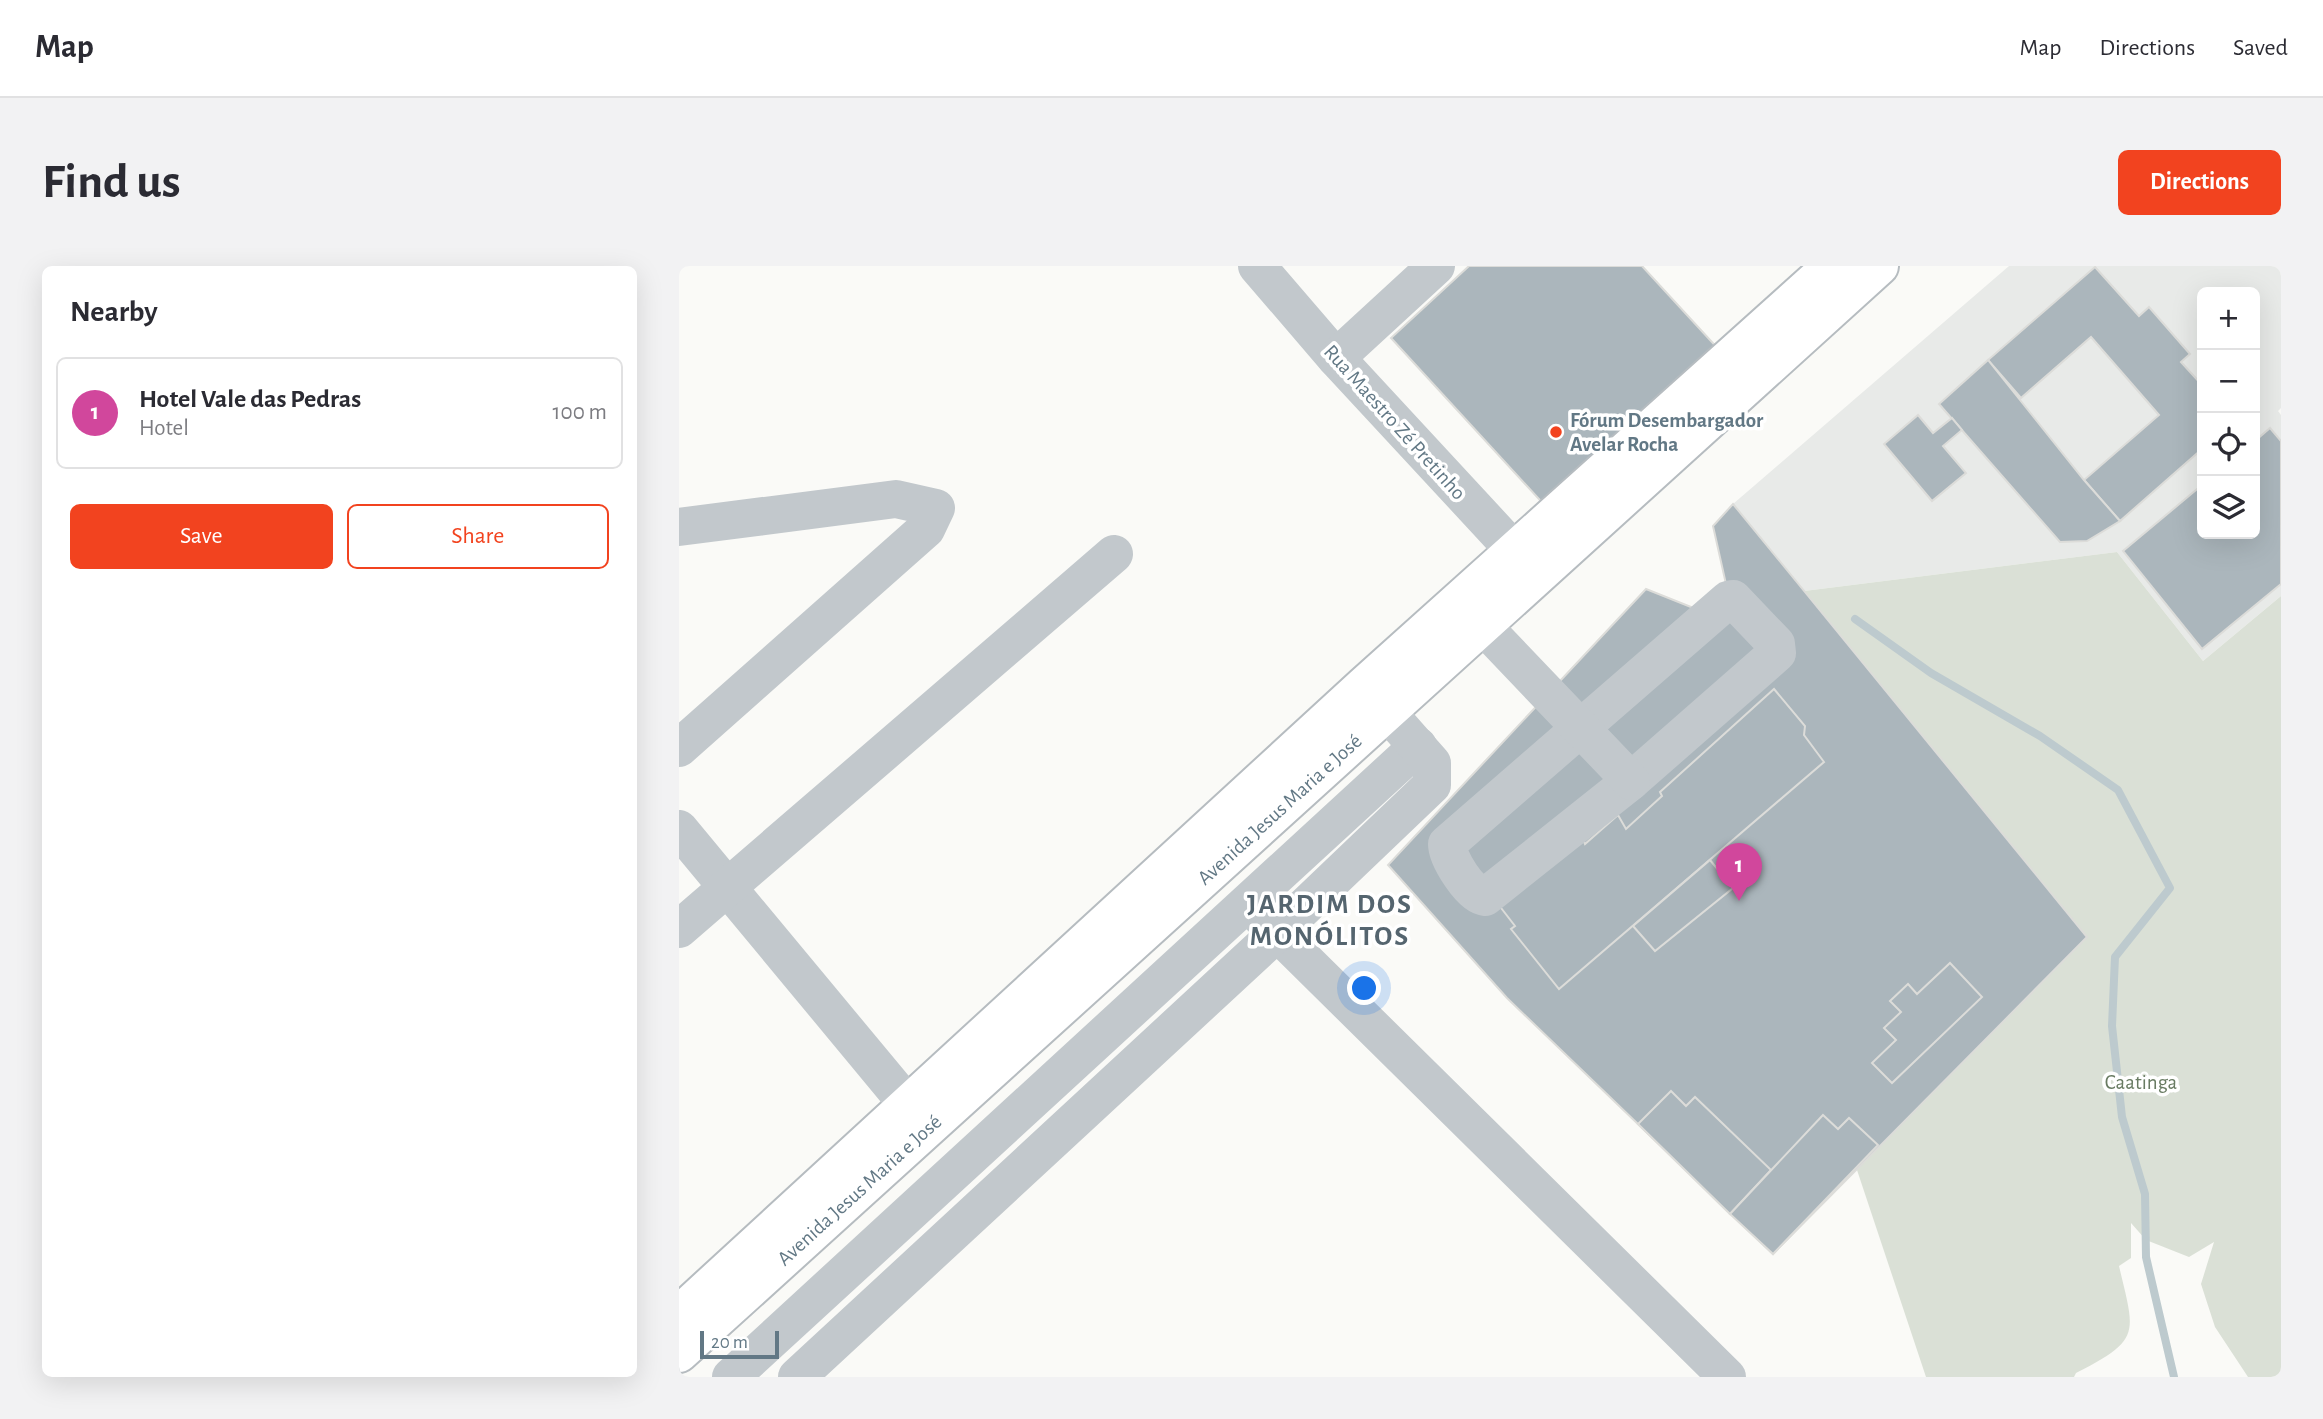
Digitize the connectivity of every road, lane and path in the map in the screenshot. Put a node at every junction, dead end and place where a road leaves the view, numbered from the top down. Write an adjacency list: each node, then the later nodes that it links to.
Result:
1 (1257, 266): 5 (street, Rua Maestro Zé Pretinho)
2 (1436, 266): 5 (street)
3 (1832, 266): 8 (main road, Avenida Jesus Maria e José)
4 (1879, 266): 8 (main road, Avenida Jesus Maria e José)
5 (1336, 358): 8 (street, Rua Maestro Zé Pretinho)
6 (679, 527): 13 (street)
7 (1114, 554): 16 (street)
8 (1525, 563): 9 (main road, Avenida Jesus Maria e José); 10 (main road, Avenida Jesus Maria e José)
9 (1484, 627): 10 (main road, Avenida Jesus Maria e José); 11 (street)
10 (1376, 699): 12 (street); 20 (main road, Avenida Jesus Maria e José)
11 (1581, 726): 14 (street); 14 (street); 14 (street)
12 (1418, 746): 17 (street); 19 (street)
13 (679, 748)
14 (1631, 781)
15 (679, 829): 16 (street)
16 (726, 887): 18 (street); 20 (street)
17 (1247, 902): 19 (street); 21 (street)
18 (679, 929)
19 (1277, 933): 22 (street); 29 (street)
20 (930, 1101): 21 (street); 25 (main road, Avenida Jesus Maria e José); 26 (main road, Avenida Jesus Maria e José)
21 (985, 1143): 22 (street); 23 (street)
22 (1016, 1175): 24 (street)
23 (854, 1263): 24 (street); 27 (street)
24 (885, 1296): 28 (street)
25 (679, 1315)
26 (679, 1353)
27 (736, 1375)
28 (797, 1377)
29 (1727, 1377)

